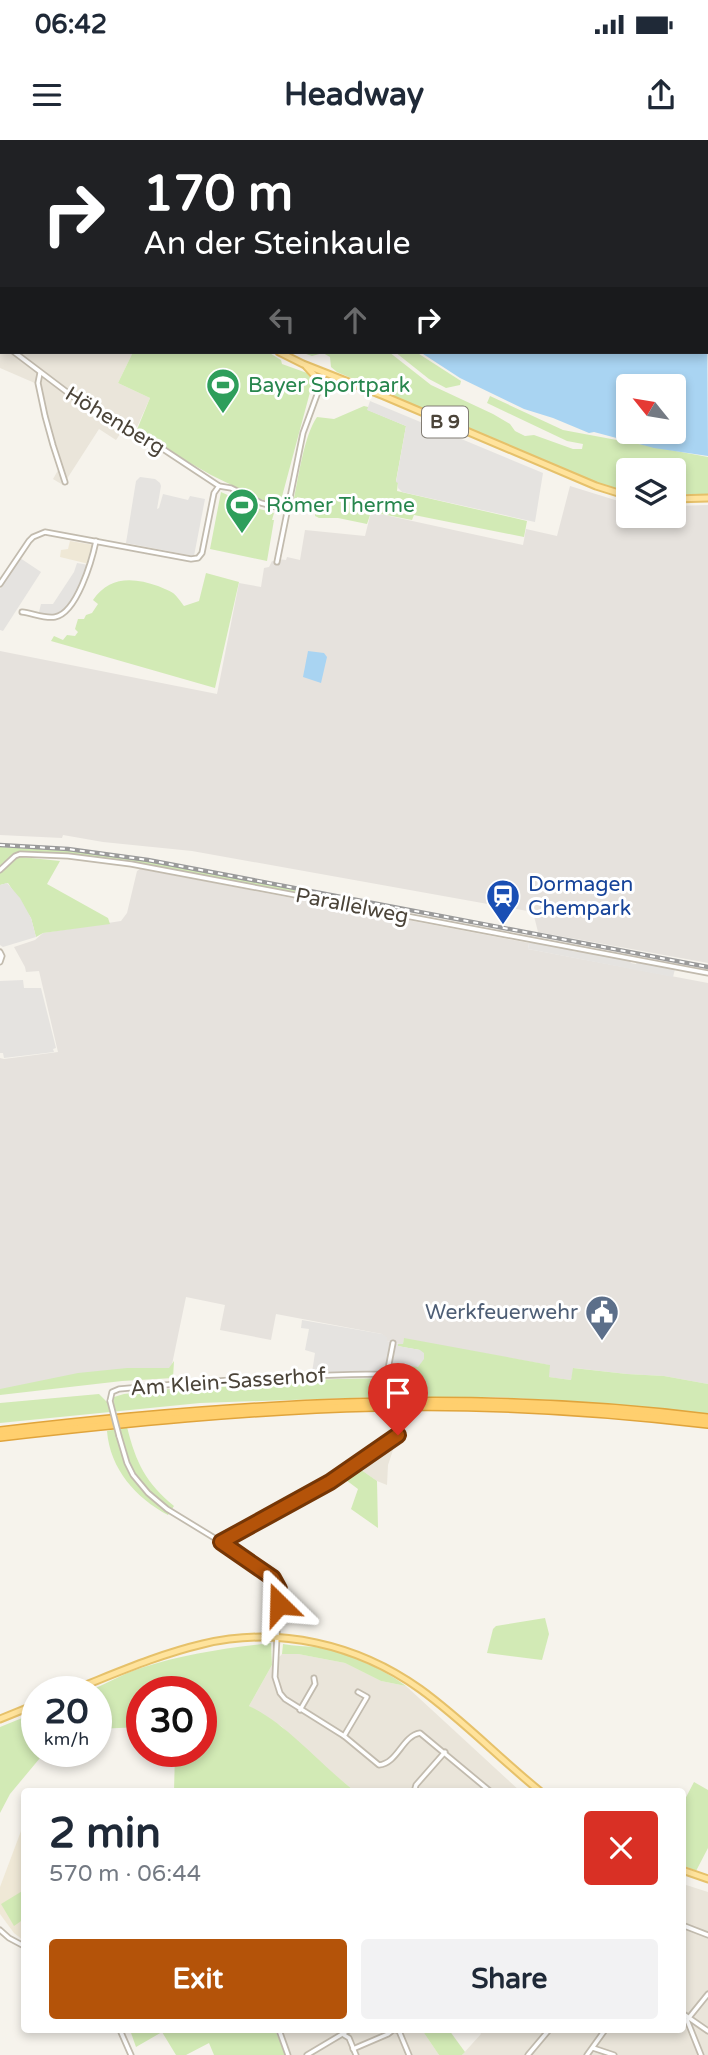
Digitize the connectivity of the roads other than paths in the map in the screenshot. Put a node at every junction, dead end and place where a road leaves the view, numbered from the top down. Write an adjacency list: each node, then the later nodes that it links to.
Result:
1 (16, 354): 4 (street, Höhenberg)
2 (283, 354): 3 (main road, B 9)
3 (303, 364): 5 (main road, B 9); 6 (main road)
4 (40, 373): 7 (street); 8 (street, Höhenberg)
5 (325, 373): 6 (street); 9 (main road, B 9)
6 (319, 386): 12 (street)
7 (65, 482)
8 (219, 486): 12 (street, Höhenberg); 13 (street)
9 (616, 492)
10 (708, 498): 11 (main road)
11 (686, 499)
12 (287, 510): 14 (street)
13 (96, 541): 15 (street); 16 (street)
14 (277, 562)
15 (0, 584)
16 (22, 612)
17 (0, 870): 20 (street, Parallelweg)
18 (0, 952): 19 (street)
19 (0, 962)
20 (708, 973)
21 (393, 1343): 27 (street, Am Klein-Sasserhof, bridge)
22 (708, 1418): 24 (highway)
23 (708, 1424): 26 (highway)
24 (0, 1431)
25 (398, 1435): 27 (street)
26 (0, 1437)
27 (221, 1542): 28 (street, Am Klein-Sasserhof)
28 (278, 1637): 29 (main road); 33 (street); 39 (main road)
29 (110, 1676)
30 (314, 1678): 33 (street)
31 (358, 1692): 35 (street)
32 (21, 1710): 34 (main road)
33 (300, 1710): 35 (street)
34 (0, 1718)
35 (344, 1736): 36 (street)
36 (445, 1752): 37 (street); 38 (street)
37 (415, 1788)
38 (486, 1788)
39 (536, 1788)
40 (686, 1872): 41 (main road)
41 (708, 1880)
42 (686, 1927): 44 (street)
43 (0, 1930): 45 (street)
44 (708, 1935)
45 (21, 1944)
46 (708, 1994): 48 (street)
47 (686, 2015): 48 (street)
48 (689, 2017): 49 (street); 66 (street)
49 (708, 2031)
50 (121, 2033): 59 (street)
51 (280, 2033): 60 (street)
52 (390, 2033): 58 (street)
53 (400, 2033): 62 (street)
54 (546, 2033): 63 (street)
55 (602, 2033): 57 (street)
56 (344, 2035): 58 (street); 61 (street)
57 (593, 2048): 64 (street); 65 (street)
58 (354, 2053)
59 (131, 2055)
60 (288, 2055)
61 (307, 2055)
62 (409, 2055)
63 (528, 2055)
64 (587, 2055)
65 (614, 2055)
66 (701, 2055)

